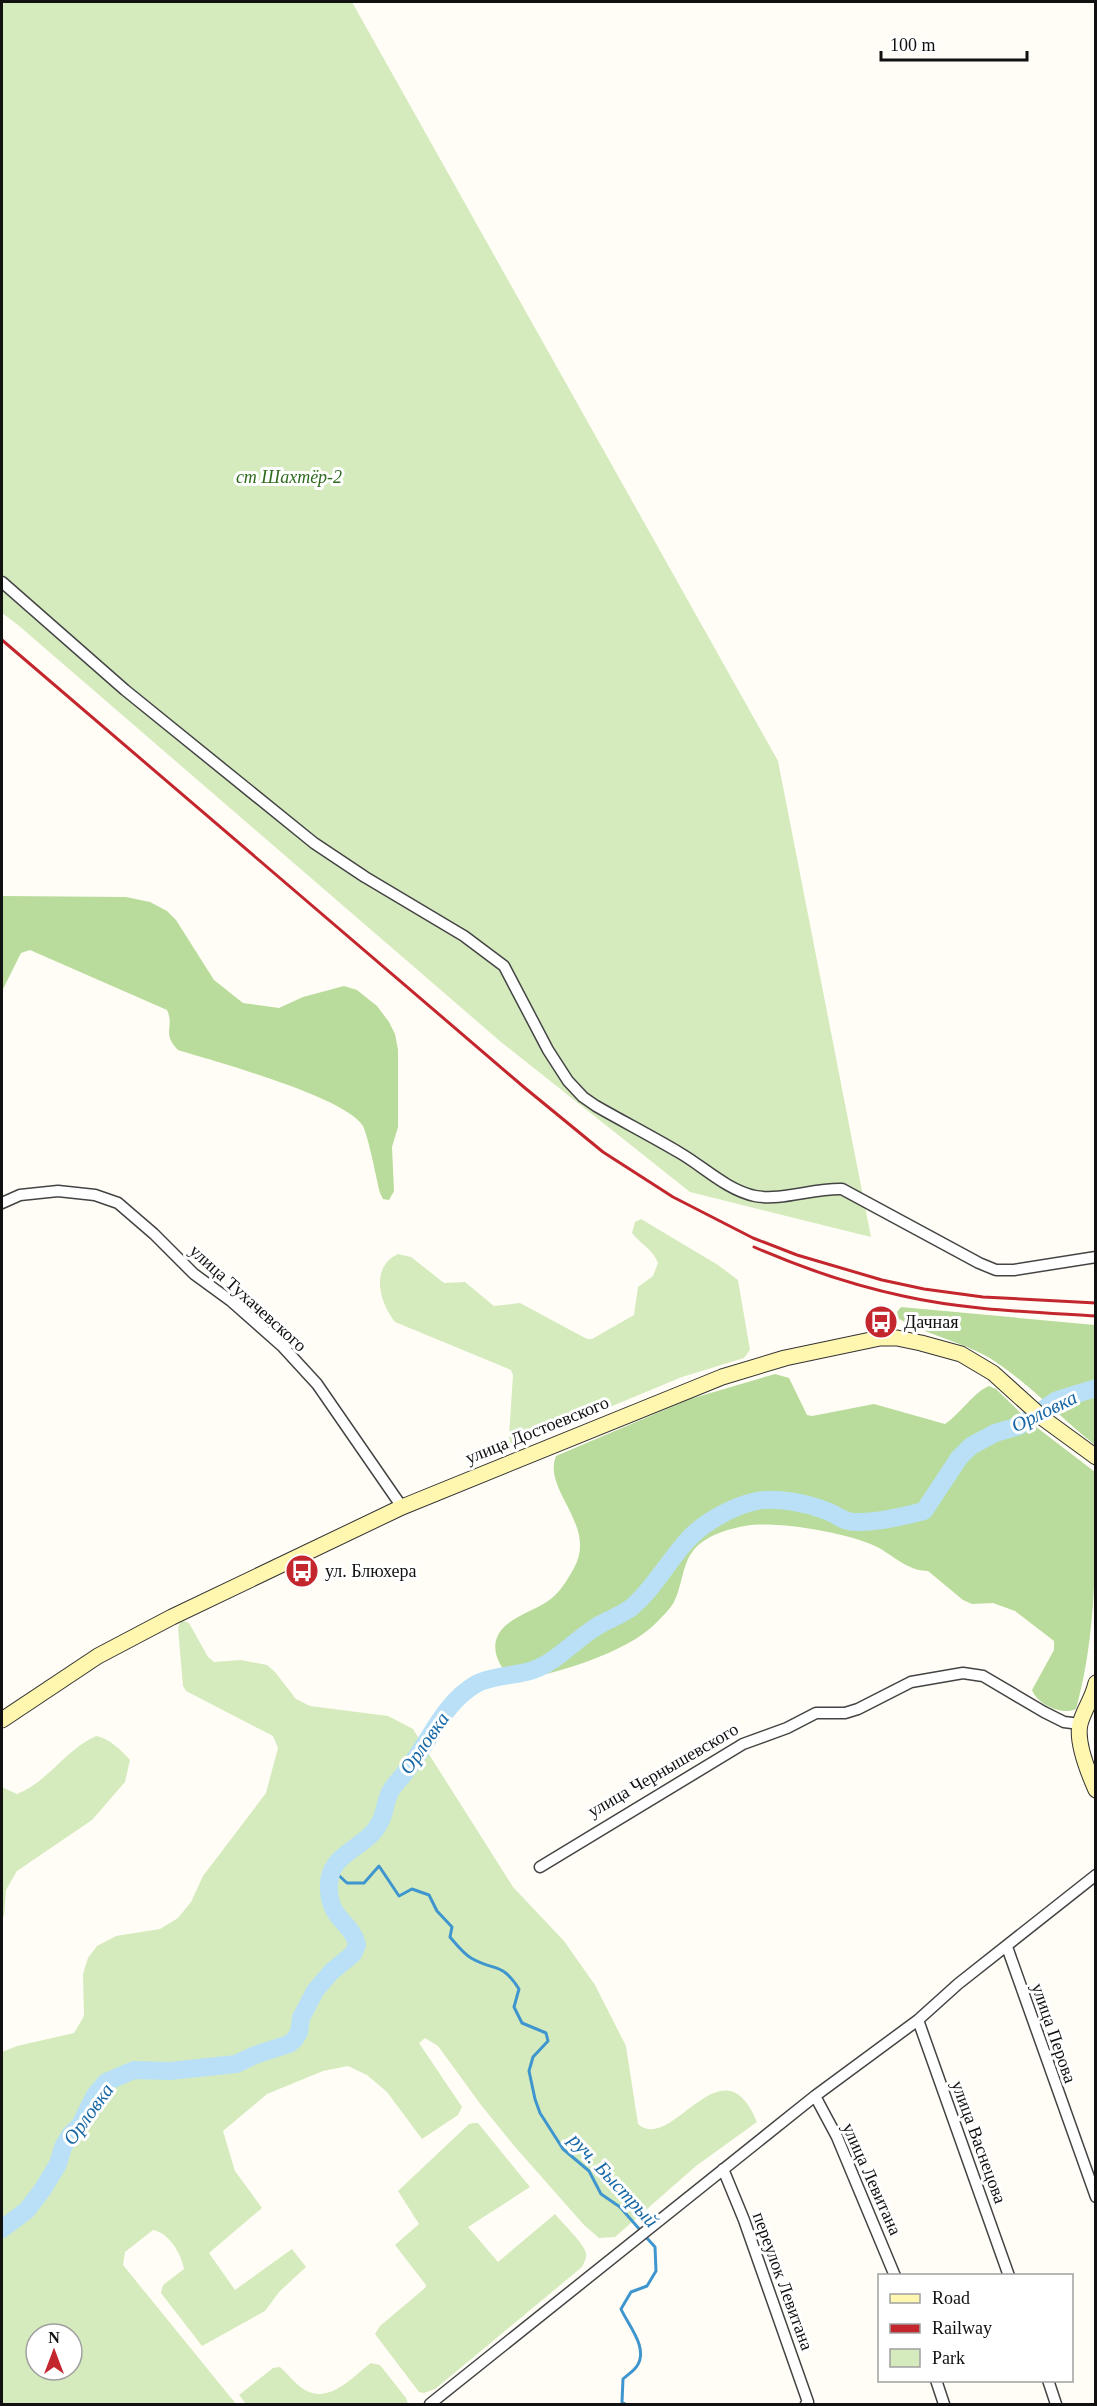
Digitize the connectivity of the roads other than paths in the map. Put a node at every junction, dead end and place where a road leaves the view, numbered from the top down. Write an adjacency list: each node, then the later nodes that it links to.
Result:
1 (2, 582): 3 (street)
2 (2, 1203): 5 (street, улица Тухачевского)
3 (1095, 1257)
4 (1095, 1457): 5 (main road, улица Достоевского)
5 (402, 1507): 7 (main road, улица Достоевского)
6 (1095, 1683): 8 (main road)
7 (2, 1720)
8 (1080, 1724): 9 (main road); 10 (street, улица Чернышевского)
9 (1095, 1790)
10 (540, 1867)
11 (1095, 1875): 12 (street)
12 (1007, 1947): 13 (street); 16 (street, улица Перова)
13 (918, 2020): 14 (street); 18 (street, улица Васнецова)
14 (815, 2096): 15 (street); 17 (street, улица Левитана)
15 (723, 2169): 21 (street); 22 (street, переулок Левитана)
16 (1095, 2197)
17 (894, 2274)
18 (1009, 2274)
19 (937, 2382): 23 (street)
20 (1049, 2382): 24 (street)
21 (430, 2404)
22 (806, 2404)
23 (944, 2404)
24 (1056, 2404)

